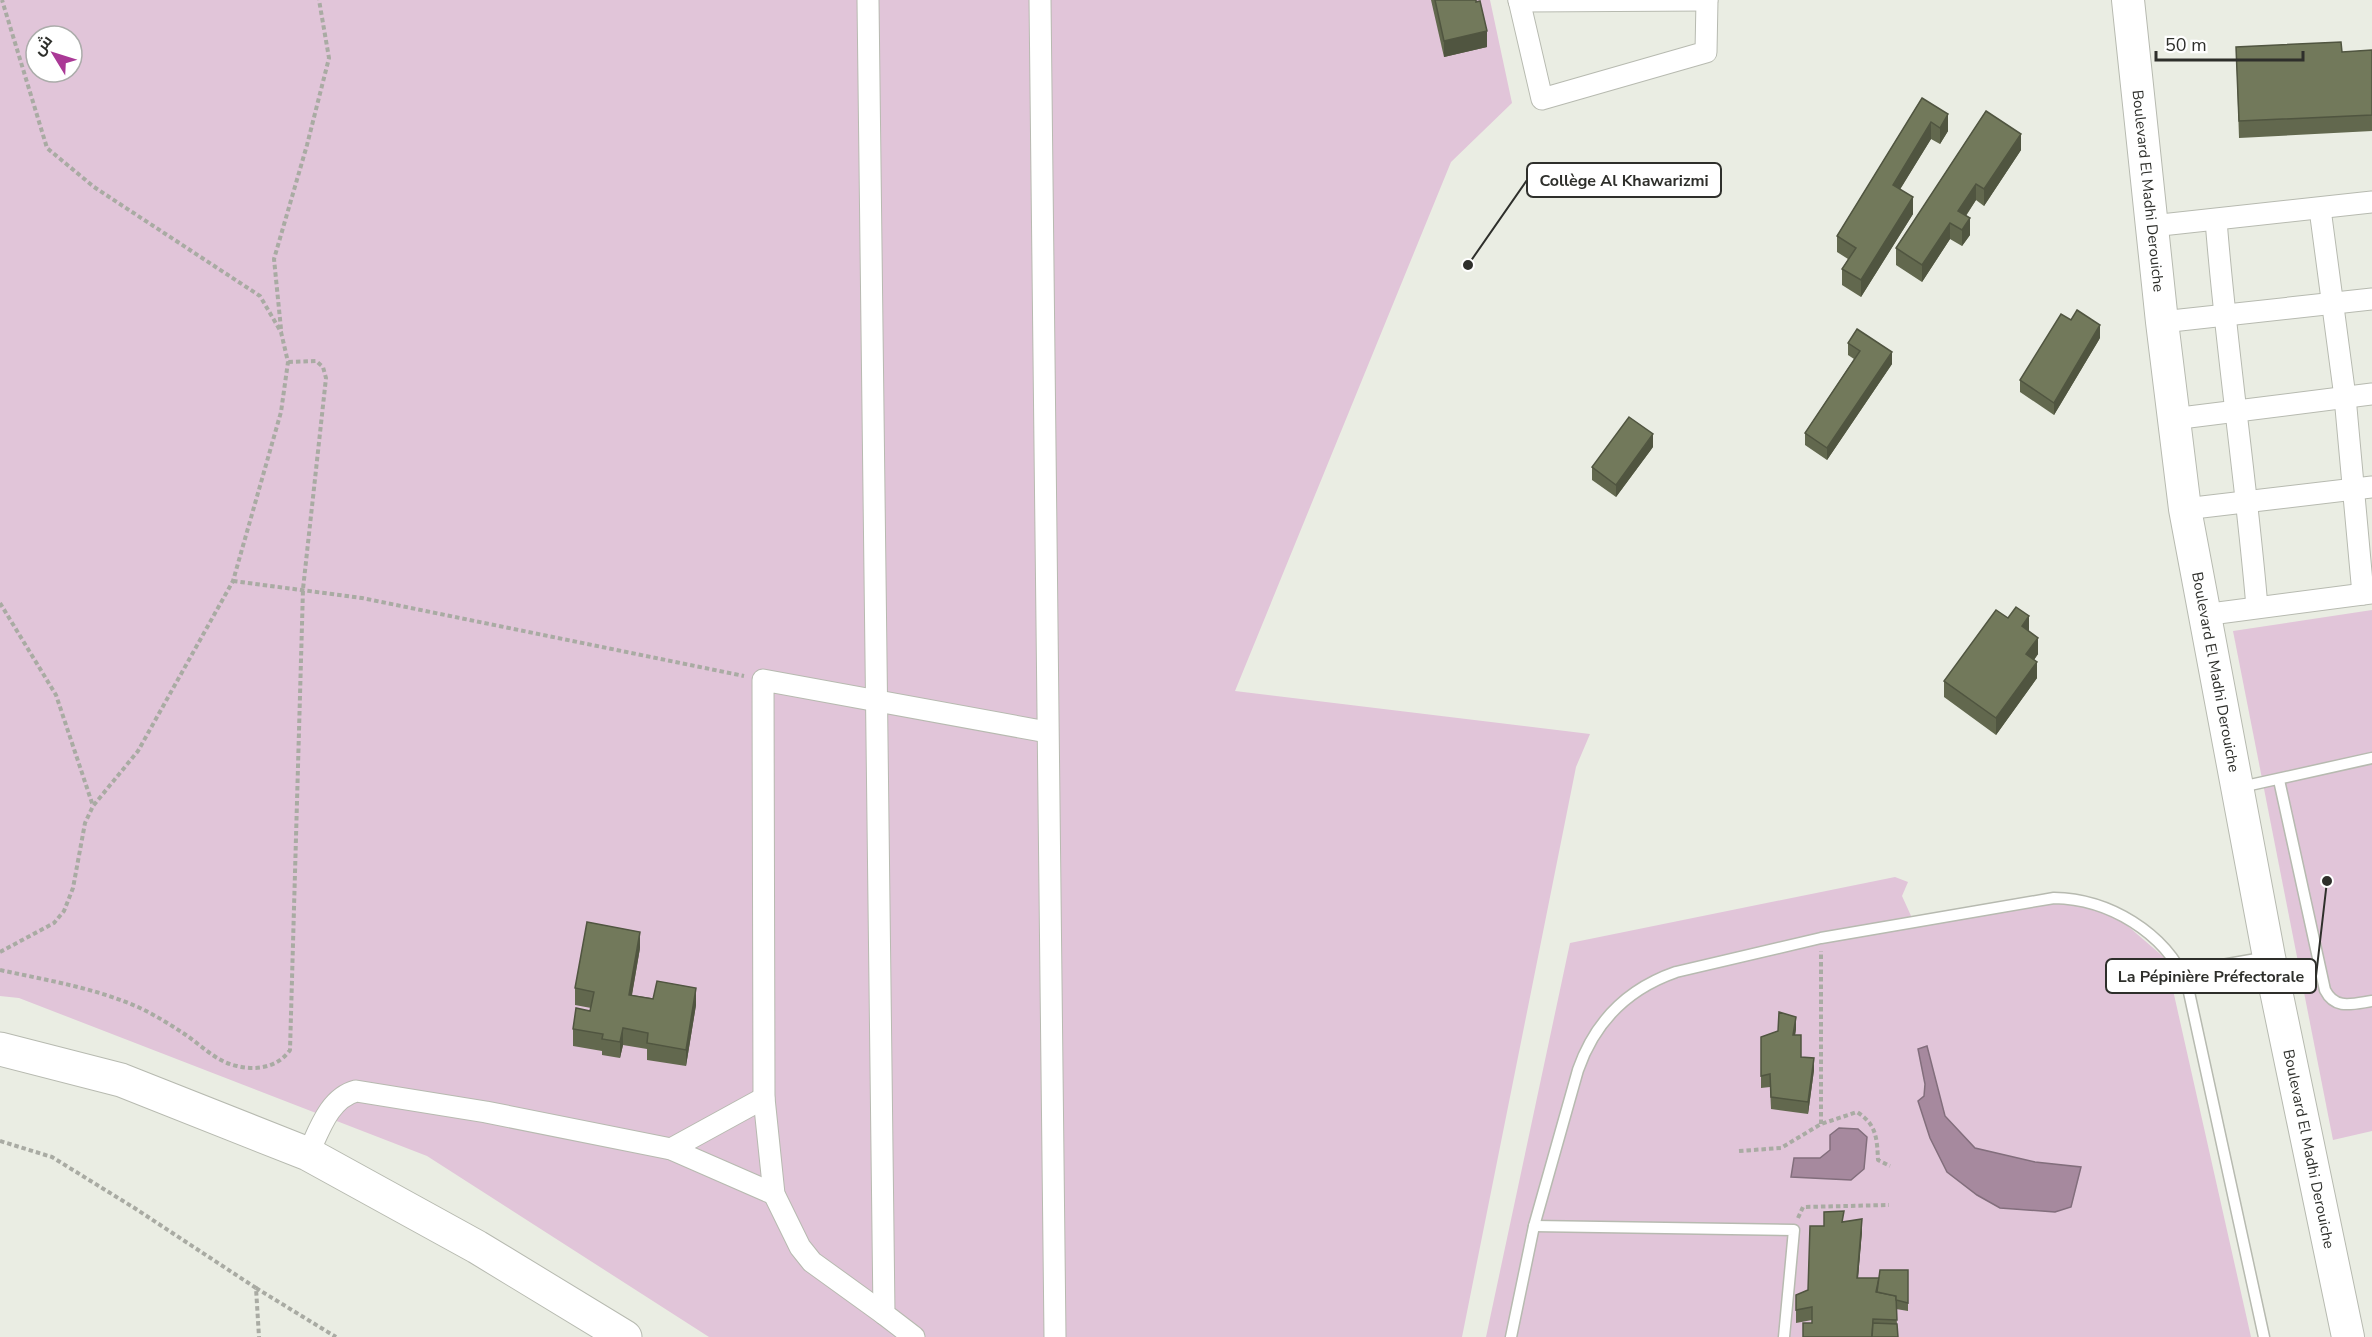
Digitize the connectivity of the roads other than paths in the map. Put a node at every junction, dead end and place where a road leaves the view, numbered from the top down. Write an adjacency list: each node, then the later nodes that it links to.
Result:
1 (868, 0): 24 (street)
2 (1040, 0): 25 (street)
3 (1519, 0): 4 (street); 4 (street)
4 (1707, 0)
5 (2128, 0): 9 (street, Boulevard El Madhi Derouiche)
6 (2372, 202): 7 (street)
7 (2319, 209): 8 (street); 11 (street)
8 (2216, 220): 9 (street); 12 (street)
9 (2152, 226): 13 (street, Boulevard El Madhi Derouiche)
10 (2372, 299): 11 (street)
11 (2334, 304): 12 (street); 15 (street)
12 (2223, 314): 13 (street); 16 (street)
13 (2162, 322): 17 (street, Boulevard El Madhi Derouiche)
14 (2372, 394): 15 (street)
15 (2344, 397): 16 (street); 18 (street)
16 (2237, 409): 17 (street); 19 (street)
17 (2173, 419): 20 (street, Boulevard El Madhi Derouiche)
18 (2363, 489): 19 (street); 21 (street)
19 (2248, 501): 20 (street); 22 (street)
20 (2185, 509): 23 (street, Boulevard El Madhi Derouiche)
21 (2367, 594): 22 (street)
22 (2257, 607): 23 (street)
23 (2203, 615): 28 (street, Boulevard El Madhi Derouiche)
24 (875, 702): 25 (street); 34 (street); 39 (street)
25 (1047, 732): 43 (street)
26 (2372, 758): 27 (lane)
27 (2279, 780): 28 (lane); 31 (lane)
28 (2237, 788): 29 (street, Boulevard El Madhi Derouiche)
29 (2269, 957): 30 (lane); 47 (street, Boulevard El Madhi Derouiche)
30 (2182, 972): 38 (lane); 46 (lane)
31 (2372, 1001)
32 (0, 1050): 36 (main road)
33 (0, 1070): 40 (main road)
34 (764, 1098): 35 (street); 37 (street)
35 (671, 1149): 36 (street); 37 (street)
36 (308, 1154): 41 (main road)
37 (774, 1194): 39 (street)
38 (1534, 1226): 44 (lane); 45 (lane)
39 (884, 1314): 42 (street)
40 (590, 1337)
41 (625, 1337)
42 (914, 1337)
43 (1055, 1337)
44 (1511, 1337)
45 (1784, 1337)
46 (2264, 1337)
47 (2348, 1337)

